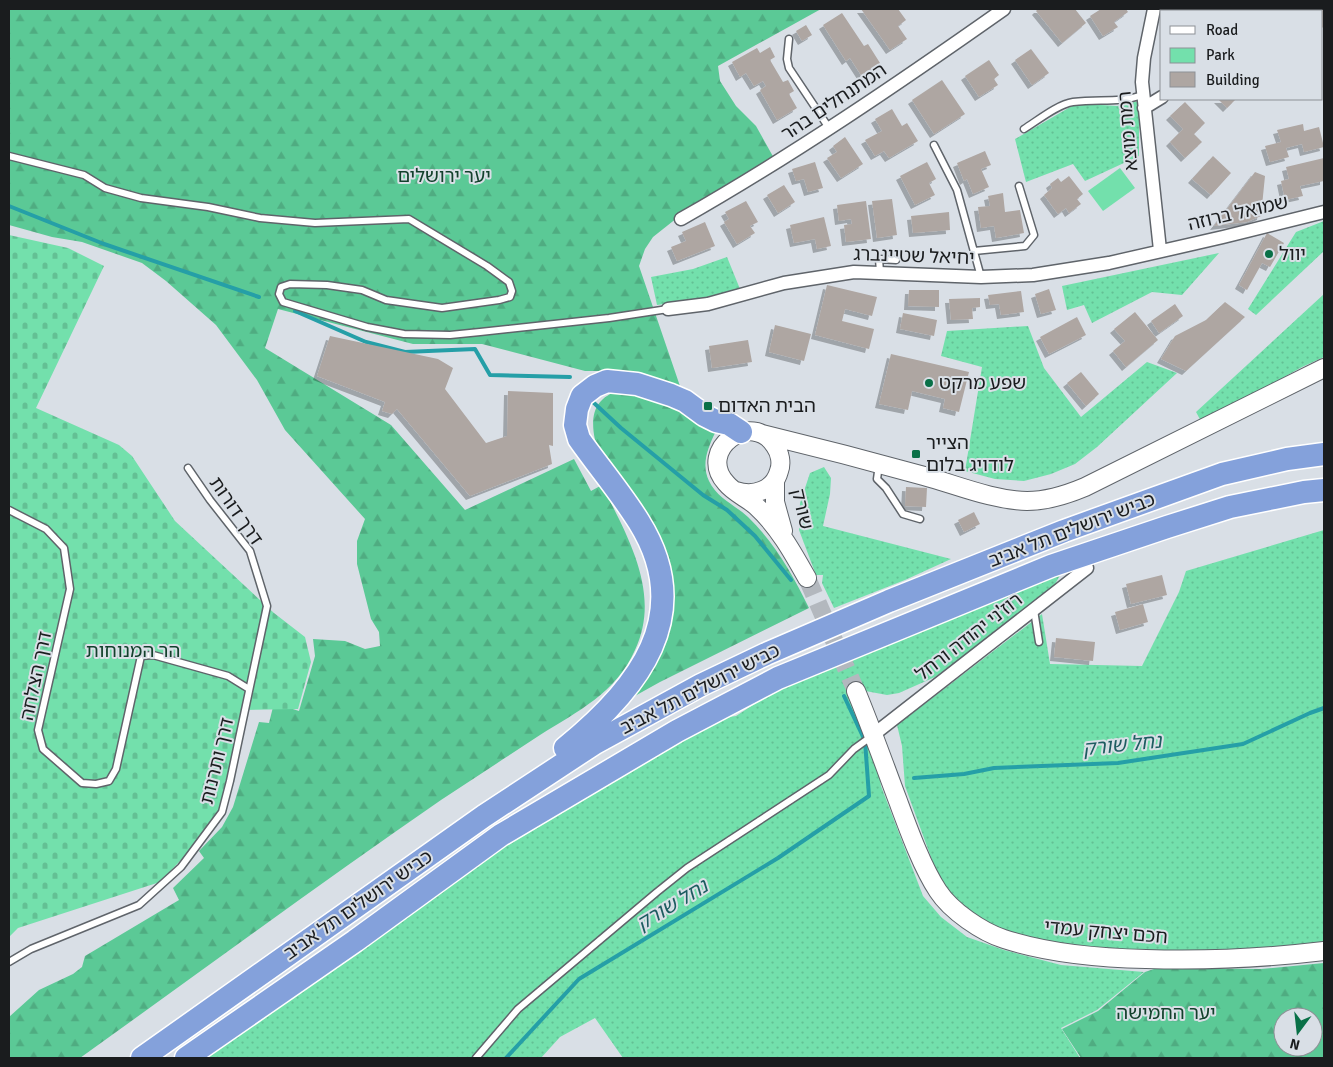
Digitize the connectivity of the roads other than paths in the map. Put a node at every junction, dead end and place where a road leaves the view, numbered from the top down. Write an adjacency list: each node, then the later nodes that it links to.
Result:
1 (1004, 9): 6 (street, המתנחלים בהר)
2 (1154, 9): 5 (street, רמת מוצא)
3 (789, 38): 6 (lane)
4 (1160, 97): 5 (street)
5 (1144, 101): 7 (lane); 13 (street, רמת מוצא)
6 (828, 128): 12 (street, המתנחלים בהר)
7 (1024, 129)
8 (934, 144): 14 (lane)
9 (9, 156): 18 (lane)
10 (1019, 186): 14 (lane)
11 (1324, 212): 13 (street, שמואל ברוזה)
12 (681, 219)
13 (1160, 250): 17 (street, יחיאל שטיינברג)
14 (974, 251): 17 (lane)
15 (896, 260): 16 (lane)
16 (880, 272): 17 (street, יחיאל שטיינברג); 18 (street, יחיאל שטיינברג)
17 (981, 277)
18 (668, 309)
19 (1324, 368): 25 (main road)
20 (575, 425): 21 (highway); 22 (street); 40 (highway)
21 (752, 433): 22 (main road); 23 (main road); 27 (main road)
22 (722, 447): 29 (main road)
23 (839, 452): 25 (main road); 27 (main road)
24 (1324, 454): 40 (highway, כביש ירושלים תל אביב)
25 (880, 464): 31 (lane)
26 (188, 468): 37 (lane, דרך דורות)
27 (776, 478): 29 (main road); 32 (main road, שורק)
28 (1324, 490): 44 (highway, כביש ירושלים תל אביב)
29 (736, 491): 32 (main road)
30 (9, 510): 37 (lane, דרך הצלחה)
31 (920, 519)
32 (790, 548): 34 (main road)
33 (1087, 568): 35 (street, רוז'ני יהודה ורחל)
34 (807, 578)
35 (1034, 610): 36 (lane); 39 (street, רוז'ני יהודה ורחל)
36 (1039, 642)
37 (249, 689): 42 (lane, דרך ותרנות)
38 (856, 691): 39 (main road, חכם יצחק עמדי)
39 (873, 735): 41 (main road, חכם יצחק עמדי); 45 (lane)
40 (484, 816): 43 (highway, כביש ירושלים תל אביב)
41 (1324, 951)
42 (9, 962)
43 (142, 1058)
44 (186, 1058)
45 (476, 1058)

